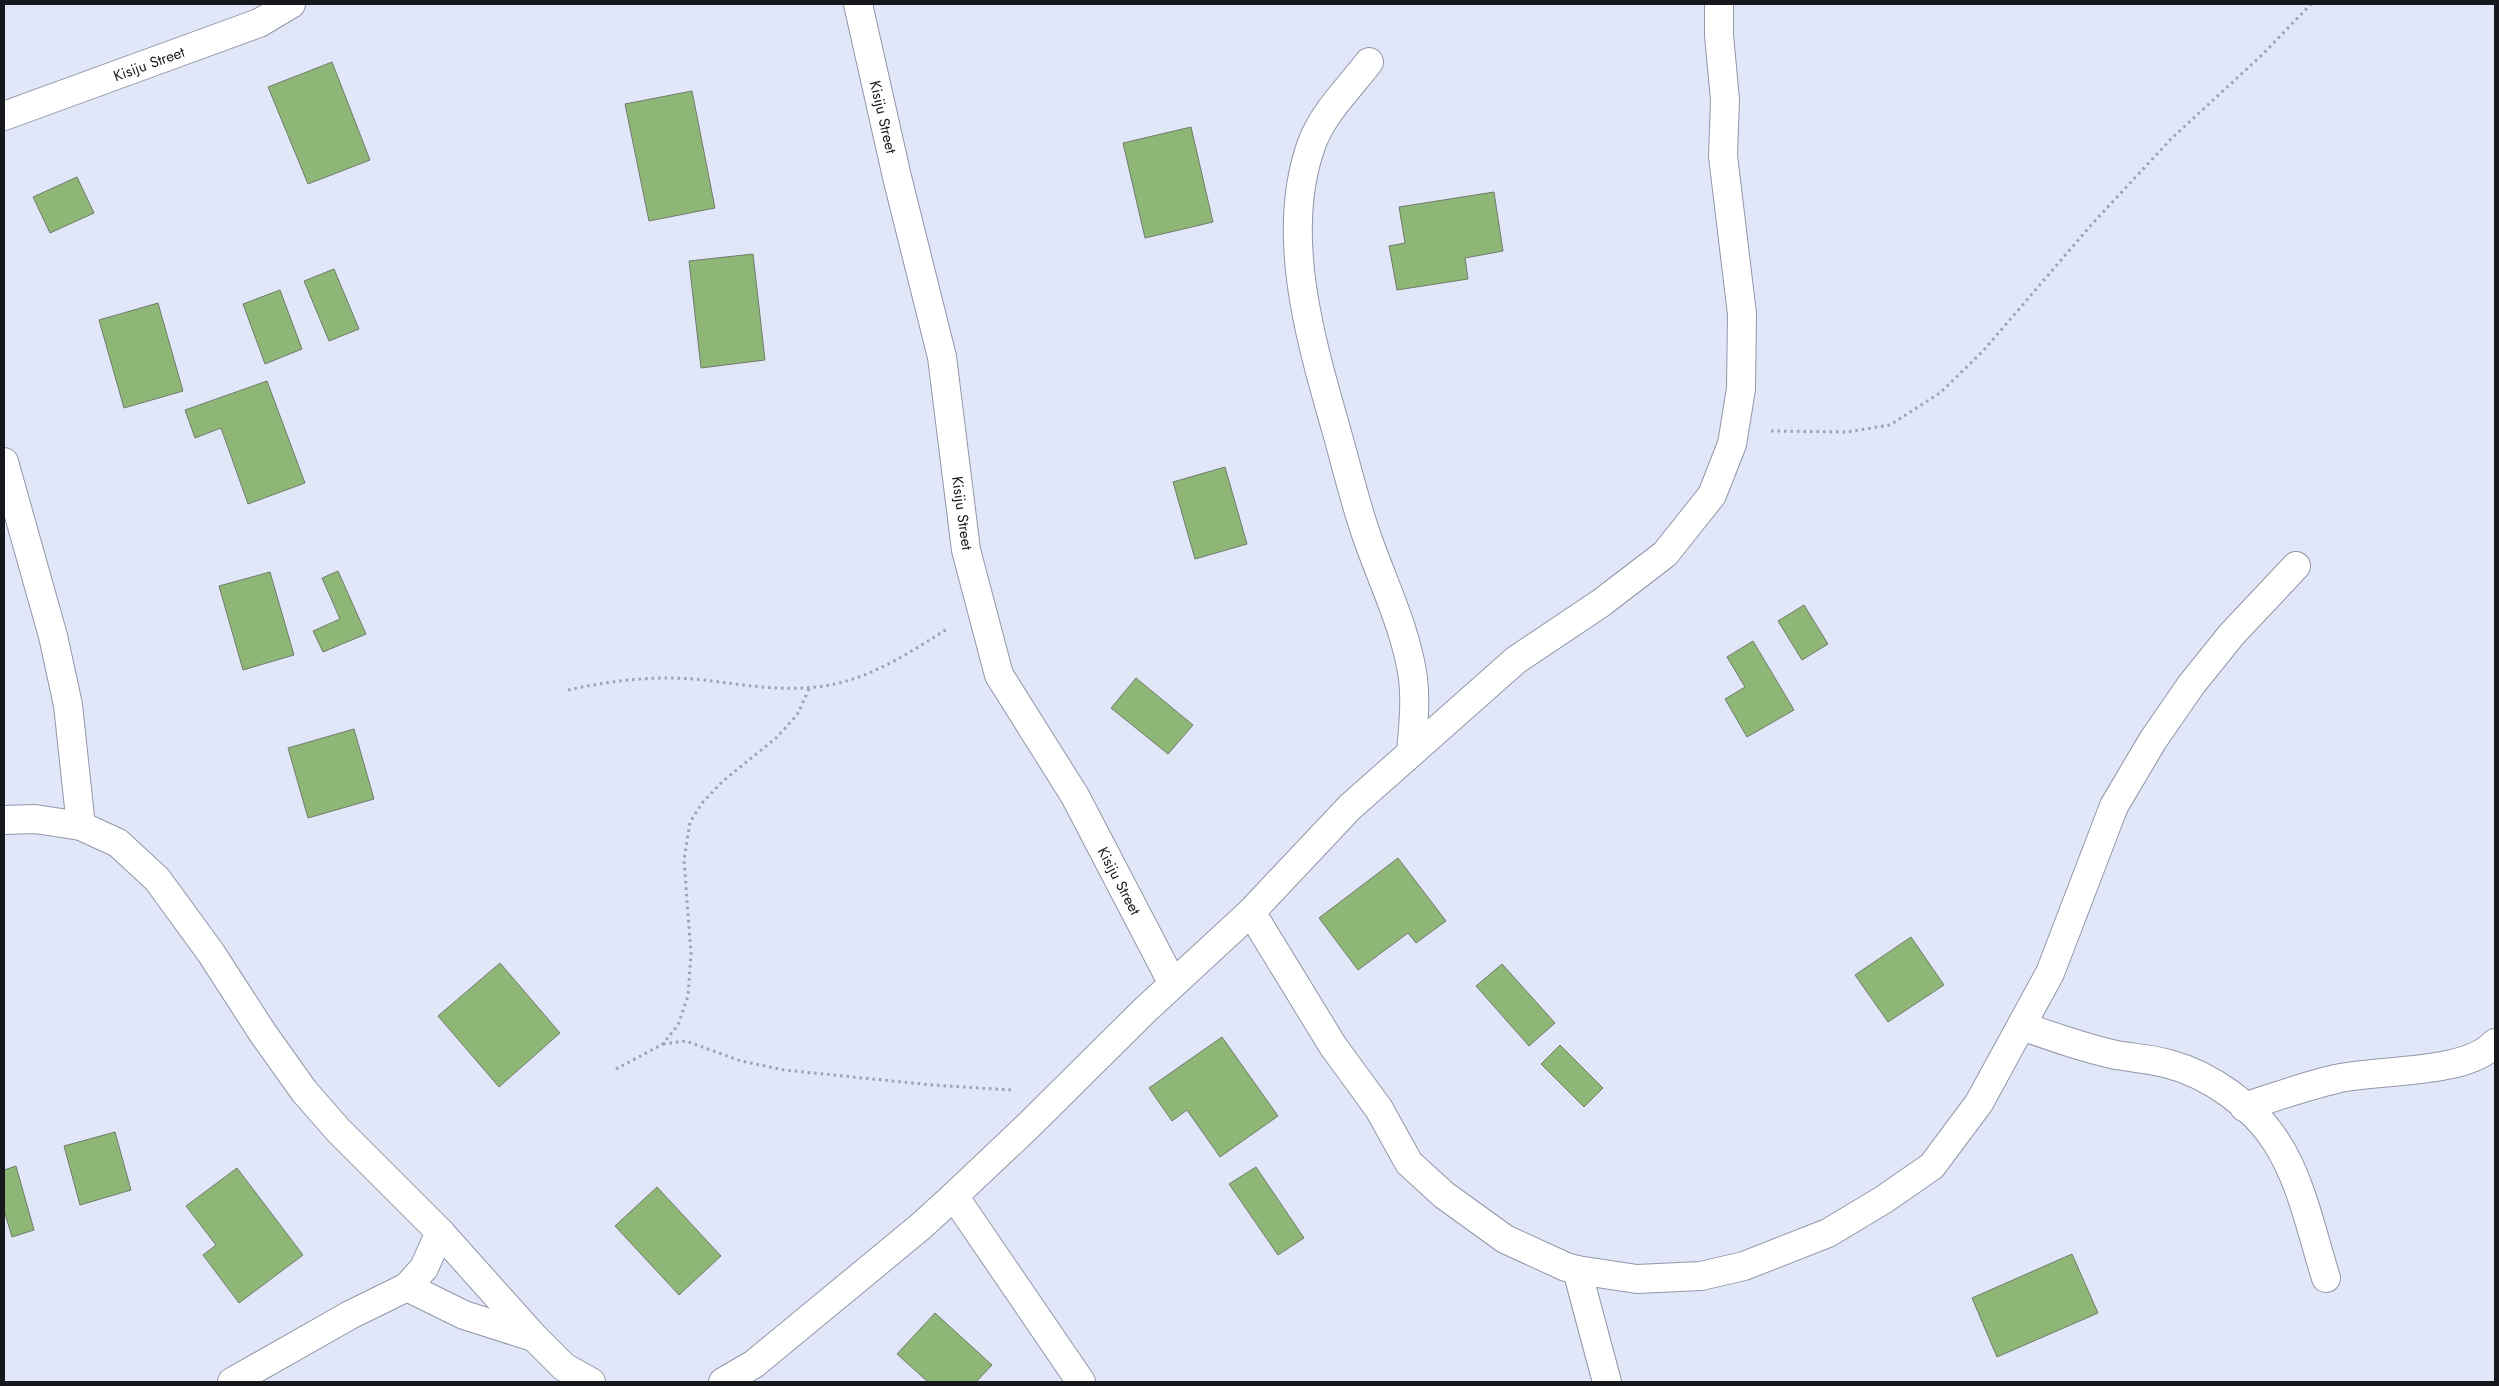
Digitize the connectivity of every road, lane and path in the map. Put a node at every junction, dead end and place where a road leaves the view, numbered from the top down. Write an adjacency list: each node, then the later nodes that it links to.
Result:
1 (291, 4): 6 (street, Kisiju Street)
2 (858, 4): 10 (street, Kisiju Street)
3 (1719, 4): 7 (street)
4 (2311, 4): 7 (path)
5 (1369, 62): 13 (street)
6 (4, 116)
7 (1734, 428): 13 (street)
8 (4, 462): 15 (street)
9 (2296, 566): 18 (street)
10 (980, 605): 11 (path); 17 (street, Kisiju Street)
11 (810, 687): 12 (path); 20 (path)
12 (568, 690)
13 (1411, 753): 16 (street)
14 (4, 820): 15 (street)
15 (81, 826): 25 (street)
16 (1252, 912): 17 (street); 26 (street)
17 (1173, 984): 22 (street)
18 (2022, 1026): 23 (street); 26 (street)
19 (2495, 1043): 23 (street)
20 (663, 1044): 21 (path); 22 (path)
21 (616, 1069)
22 (1061, 1094): 24 (street)
23 (2244, 1107): 27 (street)
24 (954, 1196): 32 (street); 33 (street)
25 (440, 1232): 28 (street); 29 (street)
26 (1577, 1270): 34 (street)
27 (2326, 1278)
28 (407, 1288): 29 (street); 30 (street)
29 (534, 1337): 31 (street)
30 (232, 1382)
31 (591, 1382)
32 (723, 1382)
33 (1081, 1382)
34 (1607, 1382)

